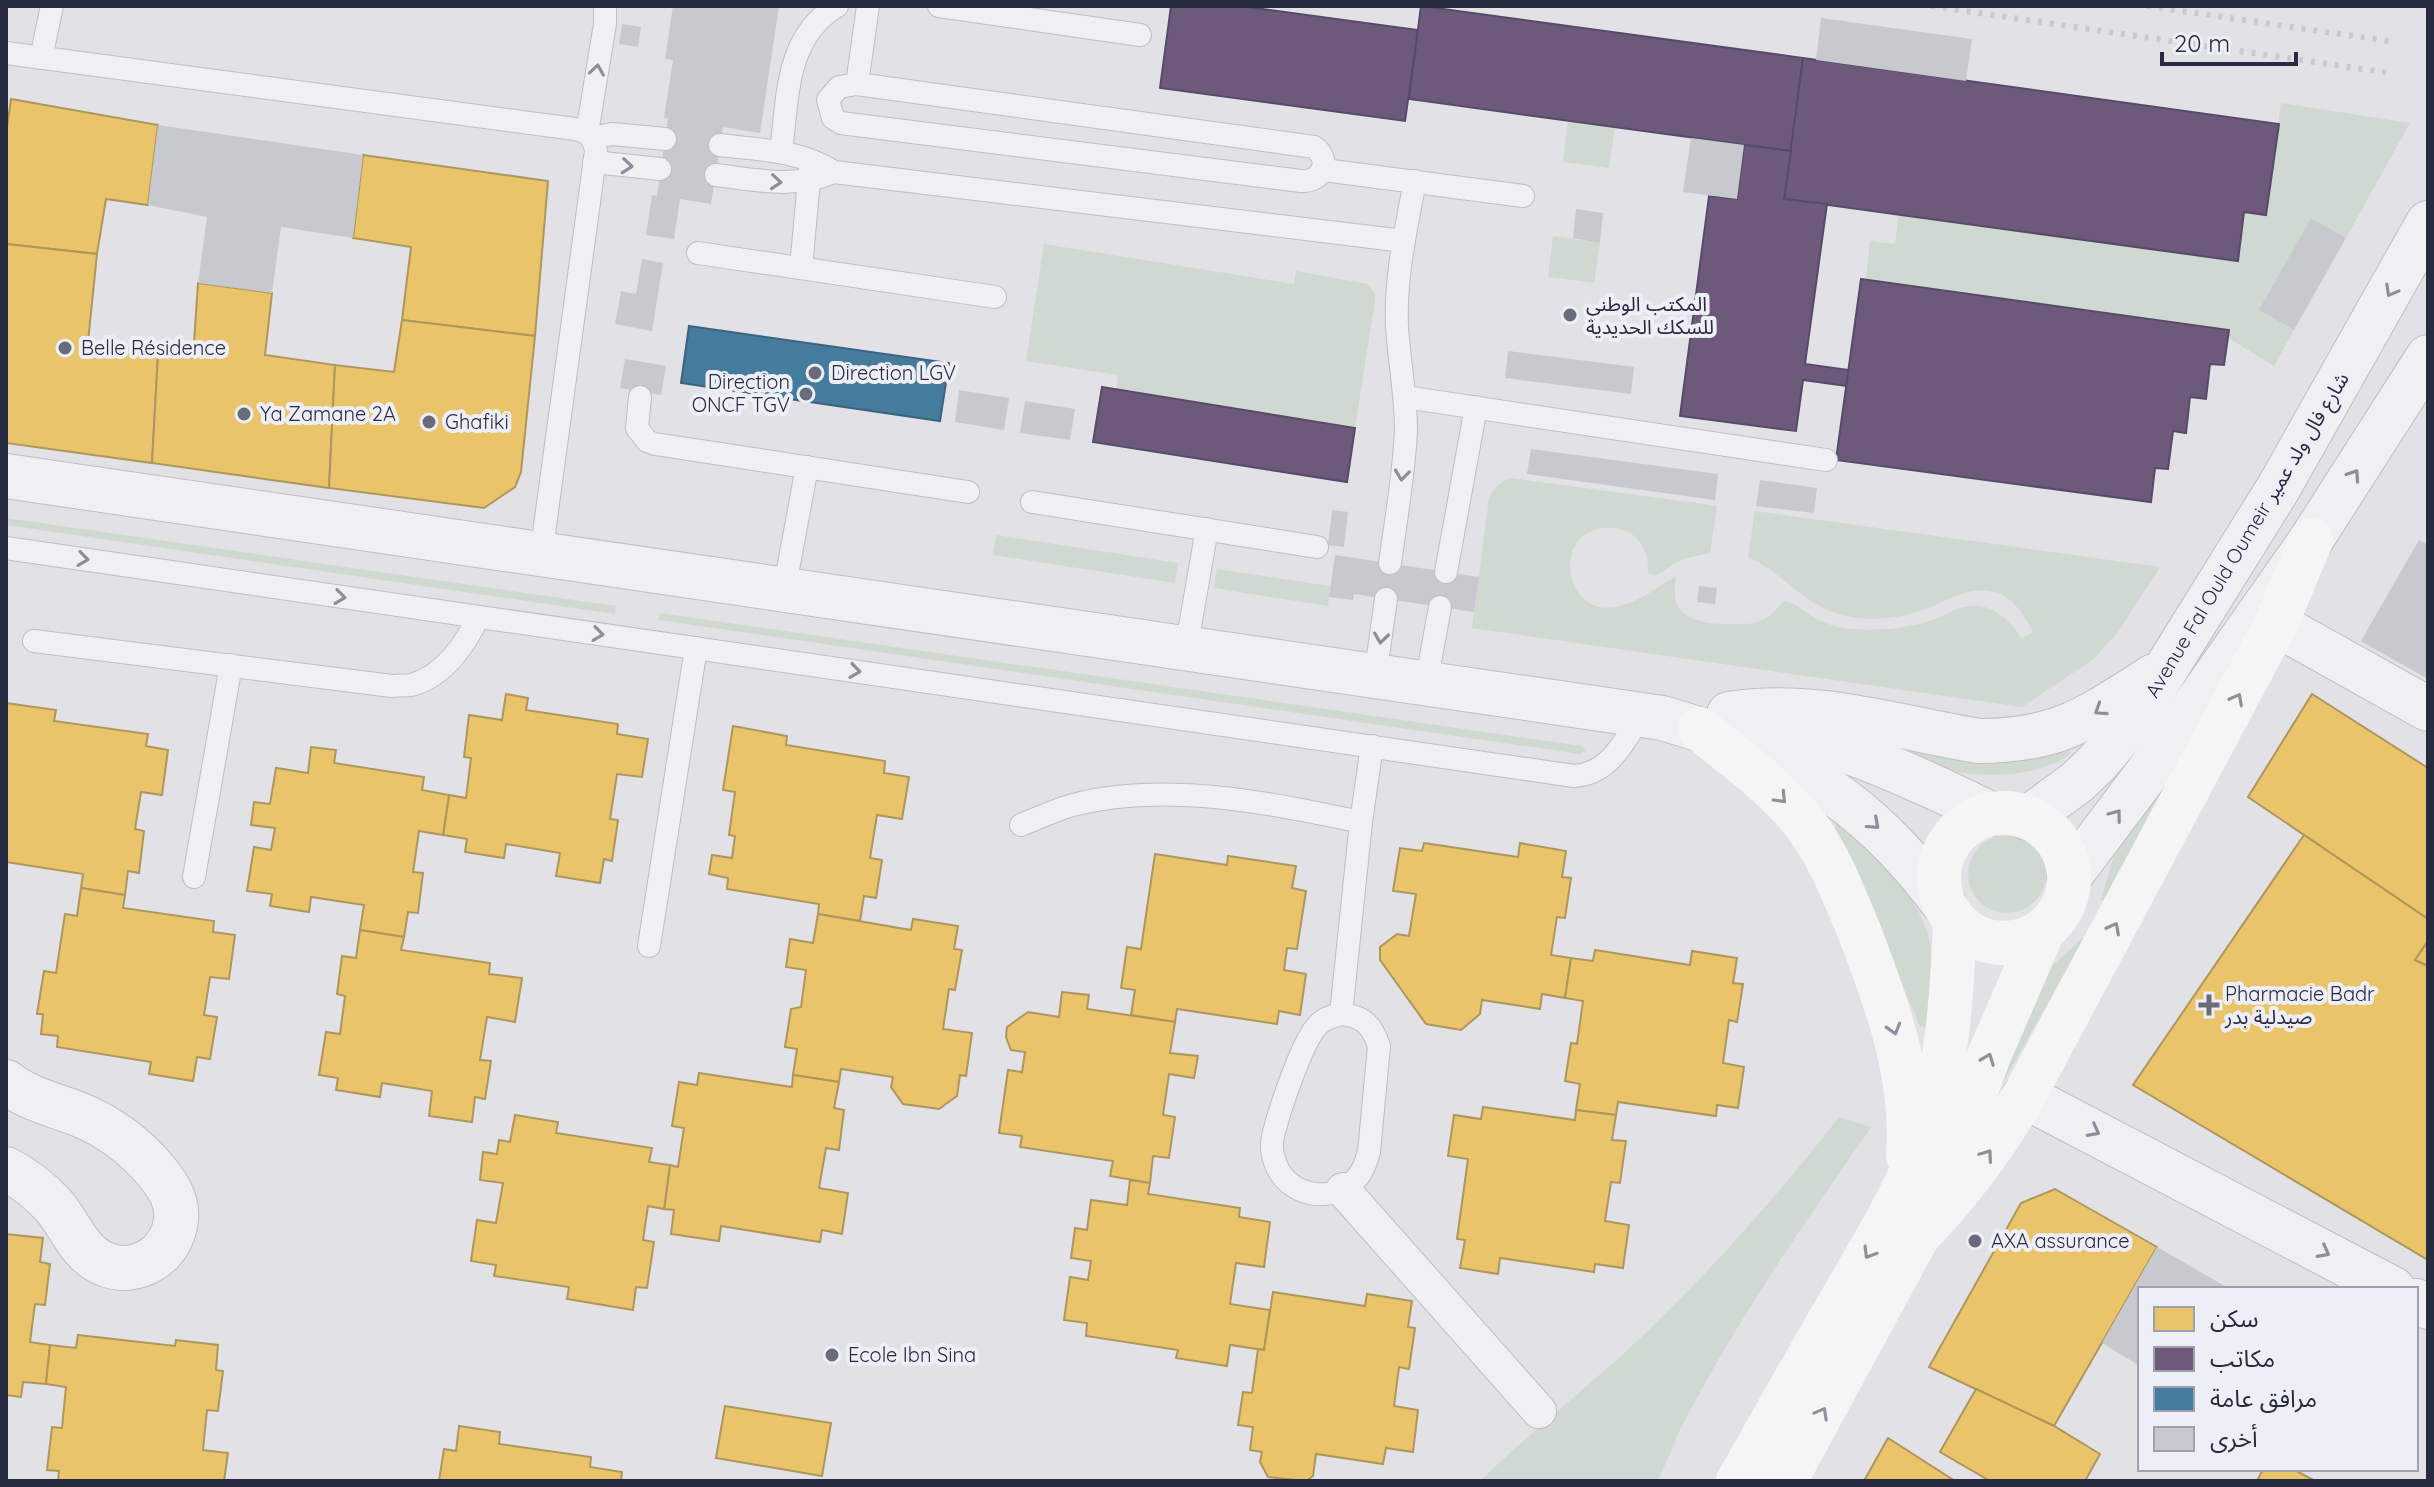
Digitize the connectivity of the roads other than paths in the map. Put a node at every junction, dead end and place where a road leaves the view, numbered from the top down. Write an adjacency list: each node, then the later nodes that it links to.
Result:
1 (52, 6): 8 (lane)
2 (605, 6): 10 (lane, one-way to 2)
3 (837, 6): 13 (lane)
4 (868, 6): 9 (lane)
5 (939, 6): 6 (lane)
6 (1140, 35)
7 (6, 53): 8 (lane)
8 (41, 58): 10 (lane)
9 (857, 84): 16 (lane); 16 (lane)
10 (590, 135): 11 (lane); 14 (lane)
11 (665, 139)
12 (720, 145): 13 (lane)
13 (781, 152): 17 (lane)
14 (594, 162): 15 (lane, one-way to 15); 39 (lane)
15 (660, 169)
16 (1324, 170): 19 (lane)
17 (810, 171): 18 (lane, one-way to 17); 22 (lane); 24 (lane)
18 (716, 175)
19 (1415, 181): 20 (lane); 22 (lane)
20 (1523, 196)
21 (2428, 223): 51 (street, Avenue Fal Ould Oumeir شارع فال ولد عمير, one-way to 51)
22 (1404, 241): 28 (lane)
23 (698, 253): 24 (lane)
24 (801, 268): 25 (lane)
25 (995, 297)
26 (2428, 357): 36 (street, Avenue Fal Ould Oumeir شارع فال ولد عمير, one-way to 26)
27 (640, 397): 31 (lane)
28 (1405, 397): 29 (lane); 40 (lane, one-way to 40)
29 (1476, 407): 30 (lane); 41 (lane)
30 (1826, 460)
31 (807, 467): 33 (lane); 42 (lane)
32 (6, 476): 39 (street)
33 (968, 492)
34 (1032, 502): 35 (lane)
35 (1207, 529): 37 (lane); 49 (lane)
36 (2311, 540): 46 (main road); 61 (street, Avenue Fal Ould Oumeir شارع فال ولد عمير, one-way to 36)
37 (1317, 547)
38 (6, 548): 45 (lane, one-way to 45)
39 (541, 555): 42 (street)
40 (1390, 563)
41 (1446, 572)
42 (784, 591): 49 (street)
43 (1386, 599): 52 (lane, one-way to 52)
44 (1440, 607): 53 (lane)
45 (478, 617): 48 (lane, one-way to 48); 50 (lane)
46 (2276, 624): 54 (street); 67 (main road, one-way to 46)
47 (34, 641): 50 (lane)
48 (696, 648): 56 (lane, one-way to 56); 64 (lane)
49 (1186, 649): 52 (street)
50 (231, 665): 60 (lane)
51 (2166, 668): 55 (street, one-way to 55); 57 (street, Avenue Fal Ould Oumeir شارع فال ولد عمير)
52 (1375, 677): 53 (street)
53 (1426, 684): 55 (street)
54 (2428, 709)
55 (1683, 719): 56 (lane); 57 (street); 62 (street, one-way to 62); 69 (main road, one-way to 69)
56 (1372, 746): 58 (lane)
57 (2009, 816): 61 (main road); 62 (main road)
58 (1361, 822): 59 (lane); 65 (lane)
59 (1021, 825)
60 (194, 877)
61 (2069, 877): 63 (main road)
62 (1949, 913): 63 (main road); 69 (main road)
63 (2043, 931): 71 (main road, one-way to 63)
64 (649, 946)
65 (1341, 1014): 70 (lane); 70 (lane)
66 (6, 1082): 68 (street)
67 (2024, 1096): 71 (main road, one-way to 67); 72 (street, one-way to 72)
68 (6, 1169)
69 (1906, 1184): 74 (main road, one-way to 74)
70 (1343, 1190): 73 (street)
71 (1918, 1236): 75 (main road, one-way to 71)
72 (2389, 1287)
73 (1539, 1411)
74 (1738, 1481)
75 (1785, 1481)

